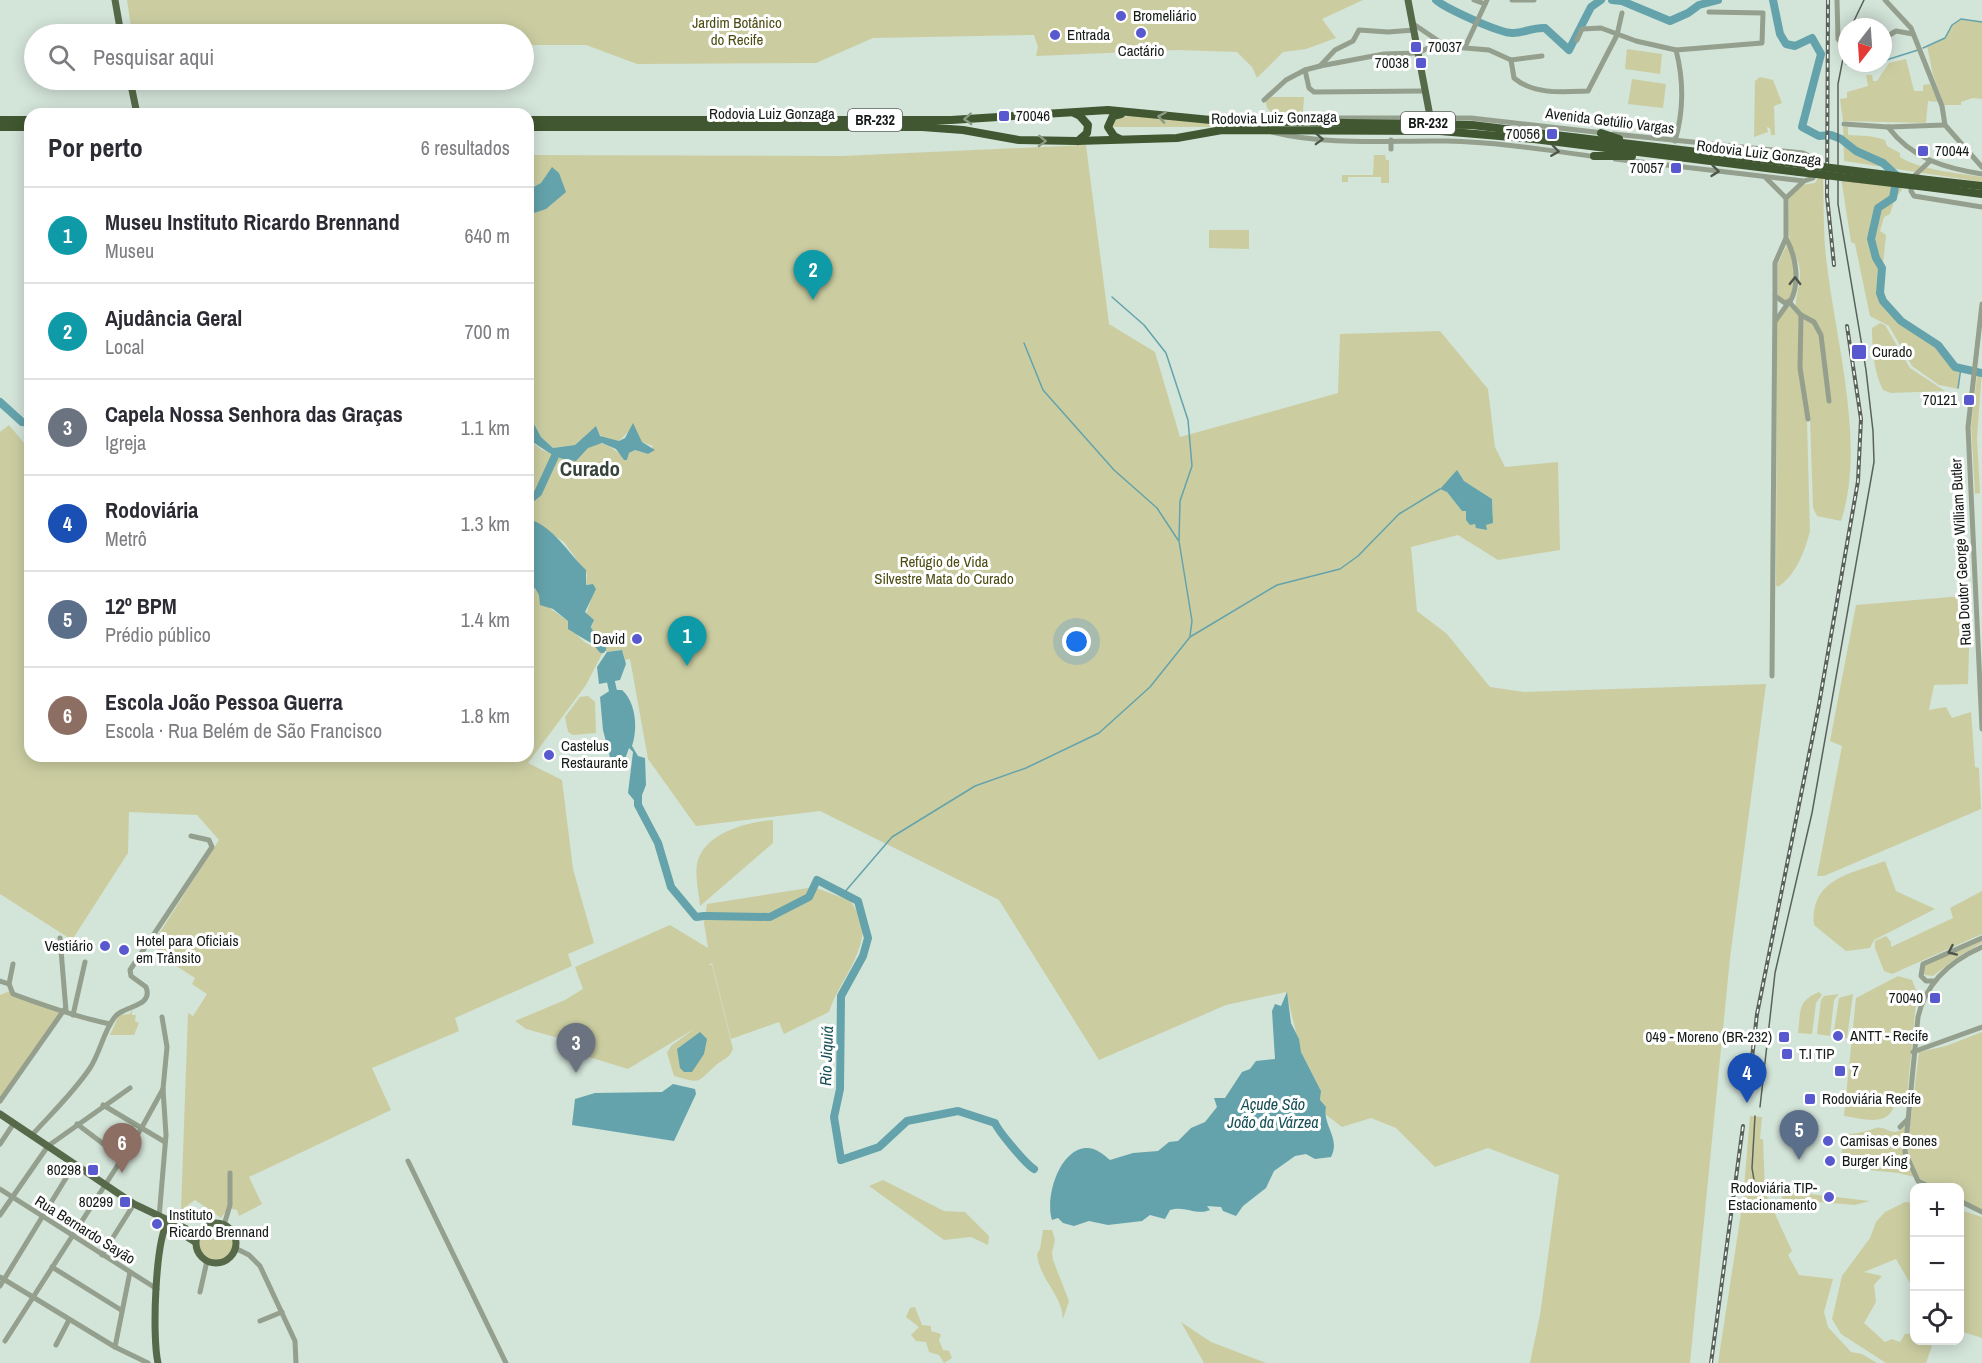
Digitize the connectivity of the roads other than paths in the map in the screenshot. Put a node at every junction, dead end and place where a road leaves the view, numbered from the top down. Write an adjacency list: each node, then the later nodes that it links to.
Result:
1 (115, 0): 12 (main road)
2 (1408, 0): 13 (main road)
3 (1474, 0): 9 (street)
4 (1512, 0): 5 (street)
5 (1525, 0): 6 (street)
6 (1534, 0)
7 (1837, 0): 17 (street)
8 (1885, 0): 15 (street)
9 (1486, 2): 20 (street)
10 (1709, 12): 21 (street)
11 (1622, 13): 16 (street)
12 (119, 24)
13 (1413, 27): 19 (street); 22 (main road); 25 (street)
14 (1892, 33): 15 (street)
15 (1913, 34): 39 (street)
16 (1617, 35): 18 (street); 21 (street); 24 (street)
17 (1838, 39)
18 (1577, 40)
19 (1440, 42): 20 (street); 22 (street)
20 (1466, 47): 24 (street)
21 (1676, 50): 50 (street)
22 (1418, 53): 25 (street); 28 (main road)
23 (1542, 56): 24 (street)
24 (1511, 60)
25 (1320, 66): 26 (street)
26 (1305, 70): 28 (street); 29 (street)
27 (132, 90): 30 (main road)
28 (1424, 91): 33 (main road)
29 (1264, 100)
30 (136, 108)
31 (1070, 112): 32 (highway, Rodovia Luiz Gonzaga / BR-232); 36 (highway, Rodovia Luiz Gonzaga / BR-232, one-way to 36); 49 (highway)
32 (1128, 112): 37 (highway, Rodovia Luiz Gonzaga / BR-232, one-way to 32); 46 (highway)
33 (1430, 117): 37 (street, Avenida Getúlio Vargas); 45 (street, Avenida Getúlio Vargas)
34 (0, 120): 35 (highway)
35 (24, 120)
36 (534, 120)
37 (1221, 121): 51 (highway, Rodovia Luiz Gonzaga / BR-232)
38 (1844, 124): 43 (street)
39 (1945, 125): 43 (street); 57 (street)
40 (0, 127): 41 (highway)
41 (24, 127)
42 (534, 127): 49 (highway, Rodovia Luiz Gonzaga / BR-232, one-way to 49)
43 (1888, 127): 56 (street)
44 (1262, 130): 46 (highway, Rodovia Luiz Gonzaga / BR-232); 47 (street, one-way to 47); 54 (highway, Rodovia Luiz Gonzaga / BR-232)
45 (1601, 133): 50 (street, Avenida Getúlio Vargas); 51 (highway)
46 (1125, 140): 49 (highway, Rodovia Luiz Gonzaga / BR-232)
47 (1379, 140): 48 (street); 52 (street)
48 (1391, 140): 53 (street); 55 (street, one-way to 55)
49 (1077, 141)
50 (1675, 141): 61 (street, Avenida Getúlio Vargas)
51 (1635, 144): 58 (highway, Rodovia Luiz Gonzaga / BR-232)
52 (1378, 149)
53 (1391, 149)
54 (1657, 155): 55 (highway); 58 (highway, Rodovia Luiz Gonzaga / BR-232)
55 (1594, 156): 60 (street, one-way to 60)
56 (1929, 162): 59 (street); 67 (street)
57 (1982, 167)
58 (1799, 168): 62 (highway, Rodovia Luiz Gonzaga / BR-232, bridge)
59 (1982, 174)
60 (1765, 177): 61 (street); 65 (street)
61 (1804, 182): 65 (street)
62 (1927, 183): 63 (highway, Rodovia Luiz Gonzaga / BR-232); 64 (highway, Rodovia Luiz Gonzaga / BR-232)
63 (1982, 186)
64 (1979, 194): 66 (street)
65 (1786, 198): 68 (street)
66 (1982, 199)
67 (1982, 207)
68 (1786, 238): 69 (street); 70 (street, one-way to 68)
69 (1775, 296): 70 (street); 73 (street)
70 (1789, 302): 72 (street); 73 (street)
71 (1982, 304): 77 (street, Rua Doutor George William Butler)
72 (1801, 315): 74 (street); 75 (street)
73 (1775, 321): 76 (street)
74 (1829, 401)
75 (1808, 419)
76 (1772, 676)
77 (1982, 729)
78 (191, 836): 90 (street)
79 (60, 938): 87 (street)
80 (1982, 938): 85 (street, one-way to 85)
81 (1982, 947): 85 (street)
82 (86, 962): 88 (street)
83 (13, 964): 86 (street)
84 (0, 981): 86 (street)
85 (1934, 981): 92 (street)
86 (9, 984): 87 (street)
87 (65, 1010): 88 (street); 95 (street)
88 (73, 1016): 90 (street)
89 (162, 1017): 94 (street)
90 (110, 1024): 103 (street)
91 (1982, 1027): 92 (street)
92 (1914, 1052): 98 (street)
93 (130, 1088): 96 (street)
94 (163, 1089): 102 (street); 104 (street)
95 (0, 1101)
96 (103, 1105): 100 (street); 102 (street)
97 (0, 1114): 99 (main road)
98 (1908, 1118): 101 (street); 111 (street)
99 (14, 1123): 103 (main road); 105 (street)
100 (77, 1124): 106 (street); 107 (street)
101 (1900, 1126)
102 (141, 1129): 104 (street); 107 (street)
103 (32, 1135): 106 (main road)
104 (165, 1142): 120 (street)
105 (0, 1144)
106 (48, 1146): 109 (main road); 114 (street)
107 (122, 1158): 112 (street)
108 (408, 1161): 147 (street)
109 (74, 1165): 112 (main road); 119 (street)
110 (230, 1173): 122 (street)
111 (1922, 1183)
112 (105, 1186): 115 (main road); 124 (street)
113 (0, 1189): 114 (street, Rua Bernardo Sayão)
114 (11, 1197): 118 (street); 119 (street, Rua Bernardo Sayão)
115 (134, 1204): 120 (main road); 128 (street)
116 (1964, 1204): 117 (street)
117 (1982, 1212)
118 (0, 1215)
119 (41, 1216): 124 (street, Rua Bernardo Sayão); 132 (street)
120 (159, 1218): 121 (main road)
121 (167, 1223): 123 (main road); 125 (main road); 126 (main road)
122 (224, 1225): 126 (main road); 127 (main road)
123 (176, 1230): 125 (main road); 126 (main road)
124 (72, 1236): 128 (street, Rua Bernardo Sayão); 130 (street)
125 (164, 1237): 134 (main road)
126 (196, 1238): 129 (main road)
127 (235, 1248): 129 (main road); 138 (street)
128 (102, 1255): 131 (street, Rua Bernardo Sayão)
129 (207, 1261): 135 (street)
130 (52, 1267): 136 (street); 137 (street)
131 (130, 1272): 134 (street, Rua Bernardo Sayão); 137 (street)
132 (2, 1278): 133 (street); 136 (street)
133 (0, 1286)
134 (157, 1289): 145 (main road)
135 (200, 1292)
136 (33, 1298): 139 (street); 141 (street)
137 (122, 1310): 143 (street)
138 (282, 1312): 140 (street); 146 (street)
139 (69, 1320): 142 (street); 143 (street)
140 (260, 1321)
141 (5, 1341)
142 (56, 1345)
143 (115, 1347): 144 (street)
144 (148, 1363)
145 (158, 1363)
146 (296, 1363)
147 (506, 1363)

